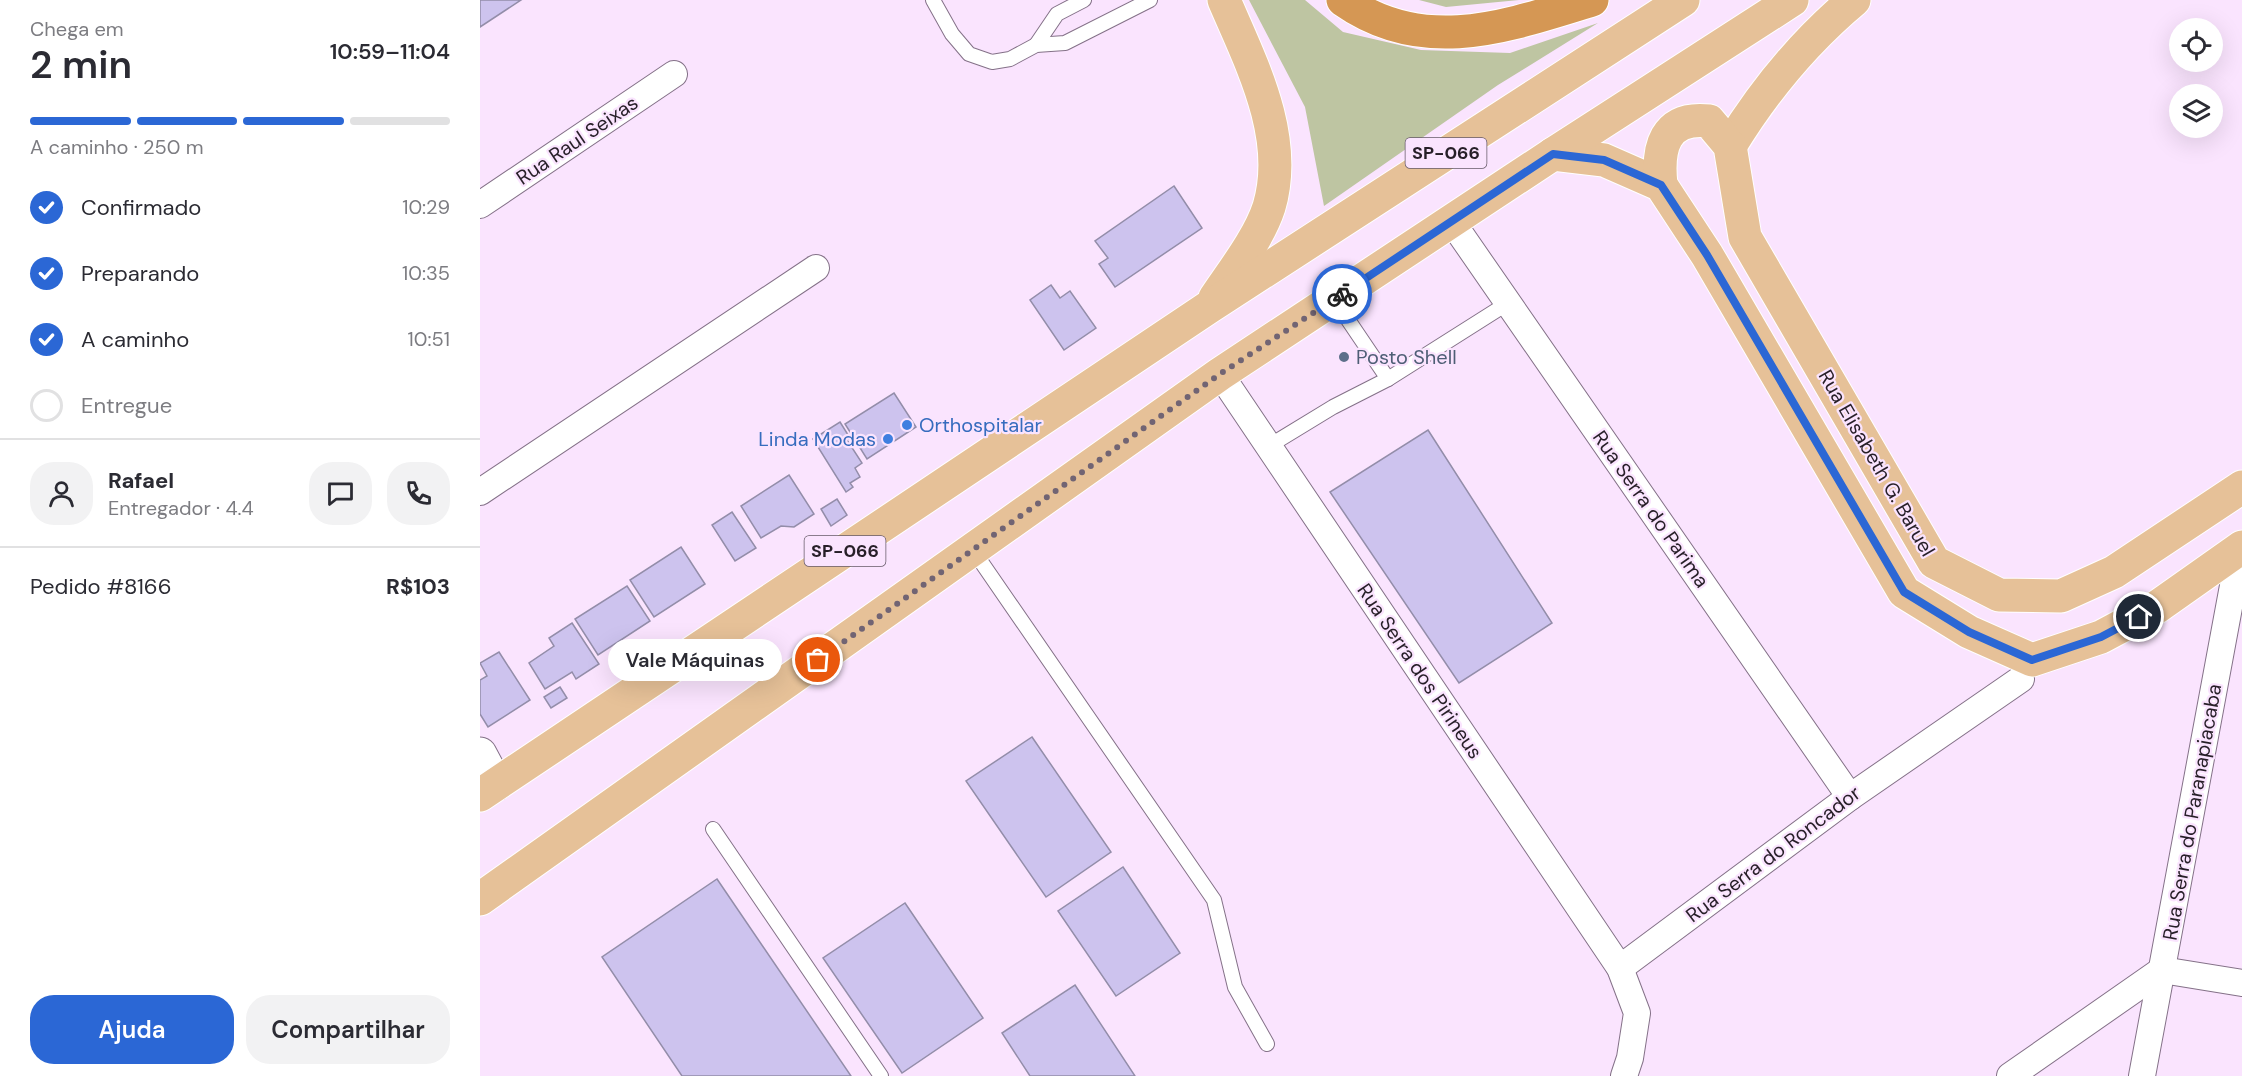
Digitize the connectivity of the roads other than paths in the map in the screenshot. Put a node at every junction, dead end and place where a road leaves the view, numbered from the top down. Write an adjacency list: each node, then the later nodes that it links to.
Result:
1 (933, 0): 10 (lane)
2 (1084, 0): 10 (lane)
3 (1150, 0): 10 (lane)
4 (1343, 0): 5 (highway)
5 (1592, 0)
6 (1683, 0): 20 (main road, SP-066)
7 (1792, 0): 13 (main road, SP-066)
8 (1854, 0): 12 (main road)
9 (1220, 3): 20 (main road)
10 (1036, 45)
11 (674, 74): 15 (street, Rua Raul Seixas)
12 (1730, 146): 14 (main road); 24 (main road, Rua Elisabeth G. Baruel)
13 (1553, 154): 14 (main road); 16 (main road, SP-066)
14 (1661, 185): 26 (main road)
15 (480, 205)
16 (1452, 222): 18 (main road, SP-066); 19 (street, Rua Serra do Parima)
17 (816, 268): 25 (street)
18 (1334, 299): 21 (main road, SP-066); 22 (lane)
19 (1508, 303): 22 (lane); 31 (street, Rua Serra do Parima)
20 (1209, 307): 30 (main road, SP-066)
21 (1220, 374): 23 (street, Rua Serra dos Pirineus); 27 (main road, SP-066)
22 (1388, 379): 23 (lane)
23 (1269, 446): 34 (street, Rua Serra dos Pirineus)
24 (2242, 488)
25 (480, 492)
26 (2241, 548): 35 (street, Rua Serra do Paranapiacaba)
27 (972, 550): 33 (main road, SP-066); 37 (lane)
28 (2021, 679): 31 (street, Rua Serra do Roncador)
29 (480, 754): 30 (street)
30 (488, 789)
31 (1850, 796): 34 (street, Rua Serra do Roncador)
32 (713, 829): 38 (lane)
33 (480, 899)
34 (1620, 968): 39 (street)
35 (2162, 970): 36 (street); 40 (street); 41 (street, Rua Serra do Paranapiacaba)
36 (2242, 983)
37 (1267, 1044)
38 (881, 1076)
39 (1624, 1076)
40 (2010, 1076)
41 (2142, 1076)

